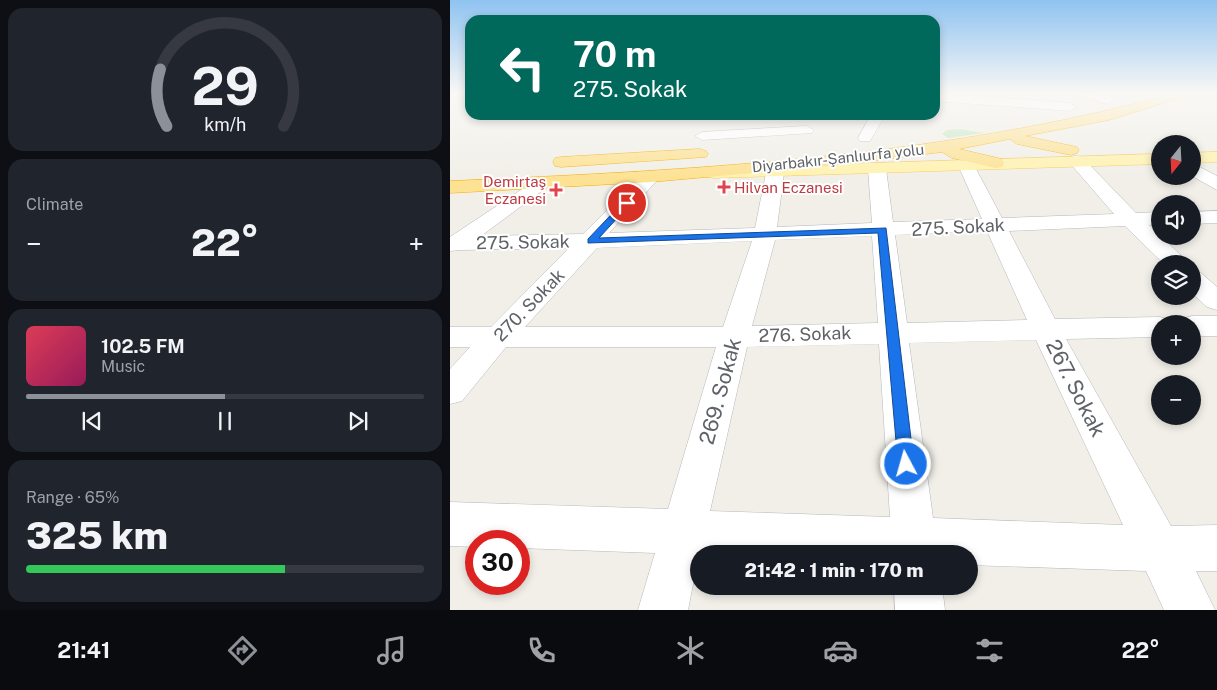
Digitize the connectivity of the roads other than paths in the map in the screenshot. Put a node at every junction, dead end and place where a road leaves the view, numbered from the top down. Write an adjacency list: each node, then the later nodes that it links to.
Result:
1 (716, 121): 7 (street)
2 (806, 121): 11 (street)
3 (874, 121): 10 (street)
4 (1083, 121): 9 (highway, Diyarbakır-Şanlıurfa yolu)
5 (978, 127): 9 (highway)
6 (929, 131): 21 (highway)
7 (702, 136): 11 (street); 17 (street)
8 (884, 136): 10 (highway, Diyarbakır-Şanlıurfa yolu)
9 (1008, 137): 18 (highway); 21 (highway, Diyarbakır-Şanlıurfa yolu)
10 (865, 138): 12 (highway, Diyarbakır-Şanlıurfa yolu)
11 (812, 139): 23 (highway, Diyarbakır-Şanlıurfa yolu)
12 (847, 140)
13 (1217, 148): 14 (main road)
14 (1201, 149)
15 (1151, 150): 18 (main road)
16 (711, 153): 17 (highway, Diyarbakır-Şanlıurfa yolu)
17 (691, 155): 25 (highway, Diyarbakır-Şanlıurfa yolu)
18 (1073, 155): 21 (main road); 22 (main road); 34 (street)
19 (1217, 156): 20 (main road)
20 (1201, 157)
21 (969, 158): 24 (main road); 26 (highway, Diyarbakır-Şanlıurfa yolu); 35 (street, 267. Sokak)
22 (1151, 159)
23 (768, 161): 24 (main road); 26 (main road); 37 (street, 269. Sokak)
24 (877, 169): 36 (street)
25 (546, 173): 28 (highway, Diyarbakır-Şanlıurfa yolu); 30 (highway, Diyarbakır-Şanlıurfa yolu); 39 (street)
26 (681, 174): 28 (highway, Diyarbakır-Şanlıurfa yolu)
27 (1201, 174): 29 (street)
28 (651, 177): 38 (street, 270. Sokak)
29 (1217, 184)
30 (450, 187)
31 (1217, 217): 33 (street)
32 (1151, 218): 34 (street, 275. Sokak)
33 (1201, 218)
34 (1130, 219): 35 (street, 275. Sokak); 40 (street)
35 (996, 225): 36 (street, 275. Sokak); 46 (street, 267. Sokak)
36 (883, 230): 37 (street, 275. Sokak); 47 (street)
37 (765, 235): 38 (street, 275. Sokak); 48 (street, 269. Sokak)
38 (591, 241): 39 (street, 275. Sokak); 50 (street, 270. Sokak)
39 (453, 245)
40 (1168, 255)
41 (1201, 286): 42 (street)
42 (1217, 301)
43 (1201, 326): 44 (street)
44 (1217, 326)
45 (1151, 327): 46 (street, 276. Sokak)
46 (1045, 328): 47 (street, 276. Sokak); 57 (street, 267. Sokak)
47 (892, 332): 48 (street, 276. Sokak); 55 (street)
48 (734, 336): 50 (street, 276. Sokak); 53 (street, 269. Sokak)
49 (450, 337): 50 (street, 276. Sokak)
50 (498, 337): 51 (street, 270. Sokak)
51 (450, 391)
52 (450, 524): 53 (street)
53 (684, 531): 54 (street); 60 (street, 269. Sokak)
54 (796, 545)
55 (913, 545)
56 (1217, 548): 57 (street)
57 (1159, 549): 58 (street); 62 (street, 267. Sokak)
58 (978, 557)
59 (918, 595): 61 (street)
60 (663, 610)
61 (920, 610)
62 (1190, 610)

